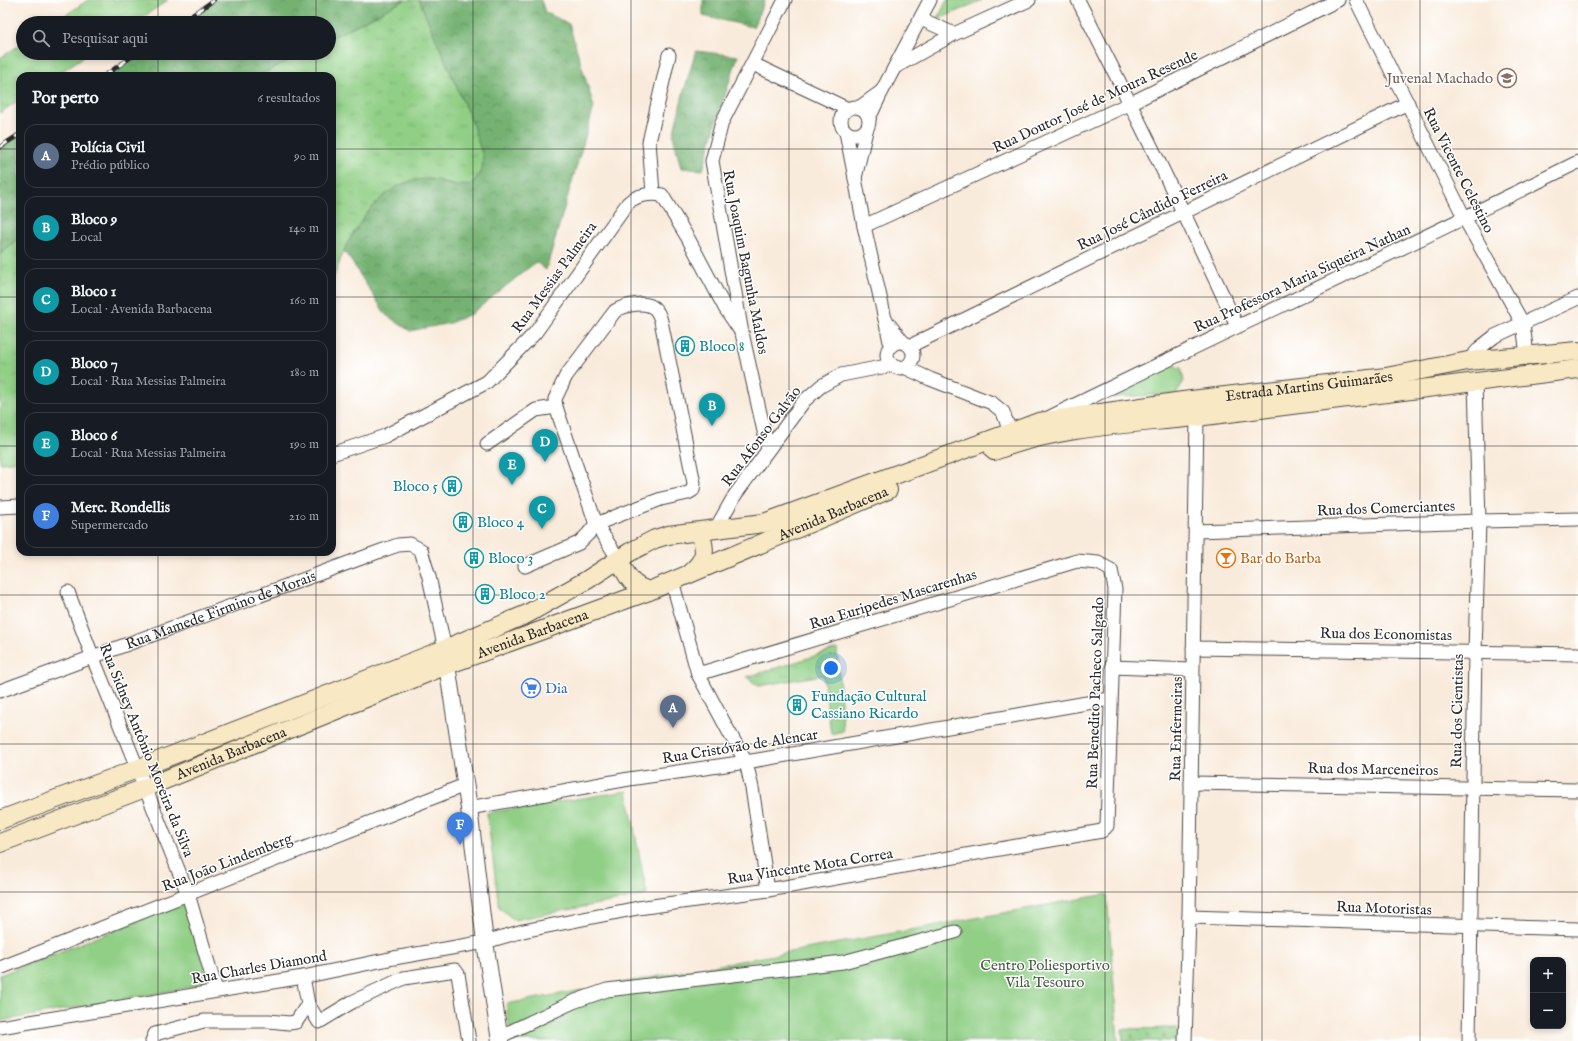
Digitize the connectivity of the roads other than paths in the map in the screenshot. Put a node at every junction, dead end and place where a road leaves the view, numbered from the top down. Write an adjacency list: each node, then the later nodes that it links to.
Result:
1 (785, 0): 10 (street, Rua Joaquim Bagunha Maldos)
2 (930, 0): 7 (street)
3 (1028, 0): 8 (street)
4 (1078, 0): 13 (street)
5 (1338, 0): 13 (street, Rua Doutor José de Moura Resende)
6 (1356, 0): 14 (street, Rua Vicente Celestino)
7 (921, 19): 8 (street); 11 (street)
8 (954, 34): 11 (street)
9 (669, 55): 21 (street)
10 (753, 64): 15 (street); 28 (street, Rua Joaquim Bagunha Maldos)
11 (895, 68): 12 (street)
12 (882, 91): 15 (street); 16 (street)
13 (1131, 103): 22 (street); 24 (street, Rua Doutor José de Moura Resende)
14 (1408, 103): 22 (street, Rua José Cândido Ferreira); 23 (street, Rua Vicente Celestino)
15 (854, 108): 16 (street); 18 (street)
16 (869, 118): 17 (street)
17 (866, 131): 18 (street); 20 (street)
18 (846, 132): 20 (street)
19 (1578, 162): 23 (street, Rua Professora Maria Siqueira Nathan)
20 (855, 178): 24 (street)
21 (653, 193): 28 (street); 44 (street, Rua Messias Palmeira)
22 (1184, 212): 27 (street); 29 (street, Rua José Cândido Ferreira)
23 (1465, 218): 26 (street, Rua Vicente Celestino); 27 (street, Rua Professora Maria Siqueira Nathan)
24 (864, 226): 29 (street)
25 (1578, 298): 26 (street)
26 (1523, 324): 31 (street, Rua Vicente Celestino); 32 (street)
27 (1237, 326): 39 (street, Rua Professora Maria Siqueira Nathan)
28 (742, 333): 43 (street, Rua Joaquim Bagunha Maldos)
29 (901, 345): 33 (street); 33 (street)
30 (1578, 351): 31 (main road, Estrada Martins Guimarães)
31 (1527, 355): 32 (main road, Estrada Martins Guimarães); 35 (main road)
32 (1468, 361): 36 (main road); 39 (main road, Estrada Martins Guimarães)
33 (898, 366): 41 (street); 43 (street, Rua Afonso Galvão)
34 (1578, 369): 35 (main road, Estrada Martins Guimarães)
35 (1524, 376): 36 (main road, Estrada Martins Guimarães)
36 (1475, 382): 38 (main road, Estrada Martins Guimarães); 48 (street, Rua dos Cientistas)
37 (556, 407): 42 (street); 49 (street); 49 (street)
38 (1197, 416): 40 (main road, Estrada Martins Guimarães); 51 (street, Rua Enfermeiras)
39 (1039, 422): 41 (main road, Avenida Barbacena)
40 (1066, 431): 55 (main road, Avenida Barbacena)
41 (1010, 432): 50 (main road, Avenida Barbacena)
42 (487, 444)
43 (768, 449): 50 (street, Rua Afonso Galvão)
44 (336, 453)
45 (16, 506): 46 (street)
46 (0, 507)
47 (1578, 519): 48 (street, Rua dos Comerciantes)
48 (1479, 521): 51 (street, Rua dos Comerciantes); 59 (street, Rua dos Cientistas)
49 (596, 524): 52 (street); 54 (street)
50 (708, 531): 52 (main road, Avenida Barbacena); 55 (main road)
51 (1196, 531): 58 (street, Rua Enfermeiras)
52 (619, 560): 56 (main road); 61 (main road, Avenida Barbacena)
53 (1098, 563): 63 (street, Rua Benedito Pacheco Salgado); 65 (street, Rua Euripedes Mascarenhas)
54 (525, 566)
55 (680, 578): 56 (main road, Avenida Barbacena); 65 (street)
56 (649, 591): 61 (main road, Avenida Barbacena)
57 (68, 592): 62 (street, Rua Sidney Antônio Moreira da Silva)
58 (1193, 648): 59 (street, Rua dos Economistas); 64 (street, Rua Enfermeiras)
59 (1474, 651): 60 (street, Rua dos Economistas); 72 (street, Rua dos Cientistas)
60 (1578, 654)
61 (446, 657): 62 (street, Rua Mamede Firmino de Morais); 69 (main road, Avenida Barbacena); 71 (street); 73 (main road, Avenida Barbacena)
62 (93, 658): 66 (street, Rua Mamede Firmino de Morais); 69 (street, Rua Sidney Antônio Moreira da Silva)
63 (1112, 667): 64 (street); 67 (street, Rua Benedito Pacheco Salgado)
64 (1192, 670): 70 (street, Rua Enfermeiras)
65 (698, 674): 68 (street)
66 (0, 691)
67 (1110, 700): 68 (street, Rua Cristóvão de Alencar); 77 (street, Rua Benedito Pacheco Salgado)
68 (746, 762): 75 (street, Rua Cristóvão de Alencar); 79 (street)
69 (137, 769): 73 (street, Rua Sidney Antônio Moreira da Silva); 76 (main road, Avenida Barbacena)
70 (1191, 783): 72 (street, Rua dos Marceneiros); 81 (street, Rua Enfermeiras)
71 (465, 785): 75 (street); 80 (street, Rua João Lindemberg)
72 (1472, 787): 74 (street, Rua dos Marceneiros); 82 (street, Rua dos Cientistas)
73 (145, 788): 78 (main road, Avenida Barbacena); 80 (street, Rua Sidney Antônio Moreira da Silva)
74 (1578, 790)
75 (469, 808): 86 (street)
76 (0, 820)
77 (1102, 831): 79 (street, Rua Vincente Mota Correa)
78 (0, 843)
79 (768, 890): 84 (street, Rua Vincente Mota Correa)
80 (188, 894): 87 (street, Rua João Lindemberg); 89 (street, Rua Sidney Antônio Moreira da Silva)
81 (1189, 917): 82 (street, Rua Motoristas); 95 (street, Rua Enfermeiras)
82 (1471, 926): 83 (street, Rua Motoristas); 96 (street, Rua dos Cientistas)
83 (1578, 929)
84 (523, 931): 86 (street, Rua Charles Diamond)
85 (955, 932): 92 (street)
86 (485, 942): 88 (street, Rua Charles Diamond); 92 (street)
87 (0, 968)
88 (303, 977): 89 (street, Rua Charles Diamond); 90 (street)
89 (216, 990): 91 (street, Rua Charles Diamond)
90 (308, 1004): 93 (street); 94 (street)
91 (0, 1027)
92 (499, 1039)
93 (152, 1041)
94 (469, 1041)
95 (1185, 1041)
96 (1469, 1041)

